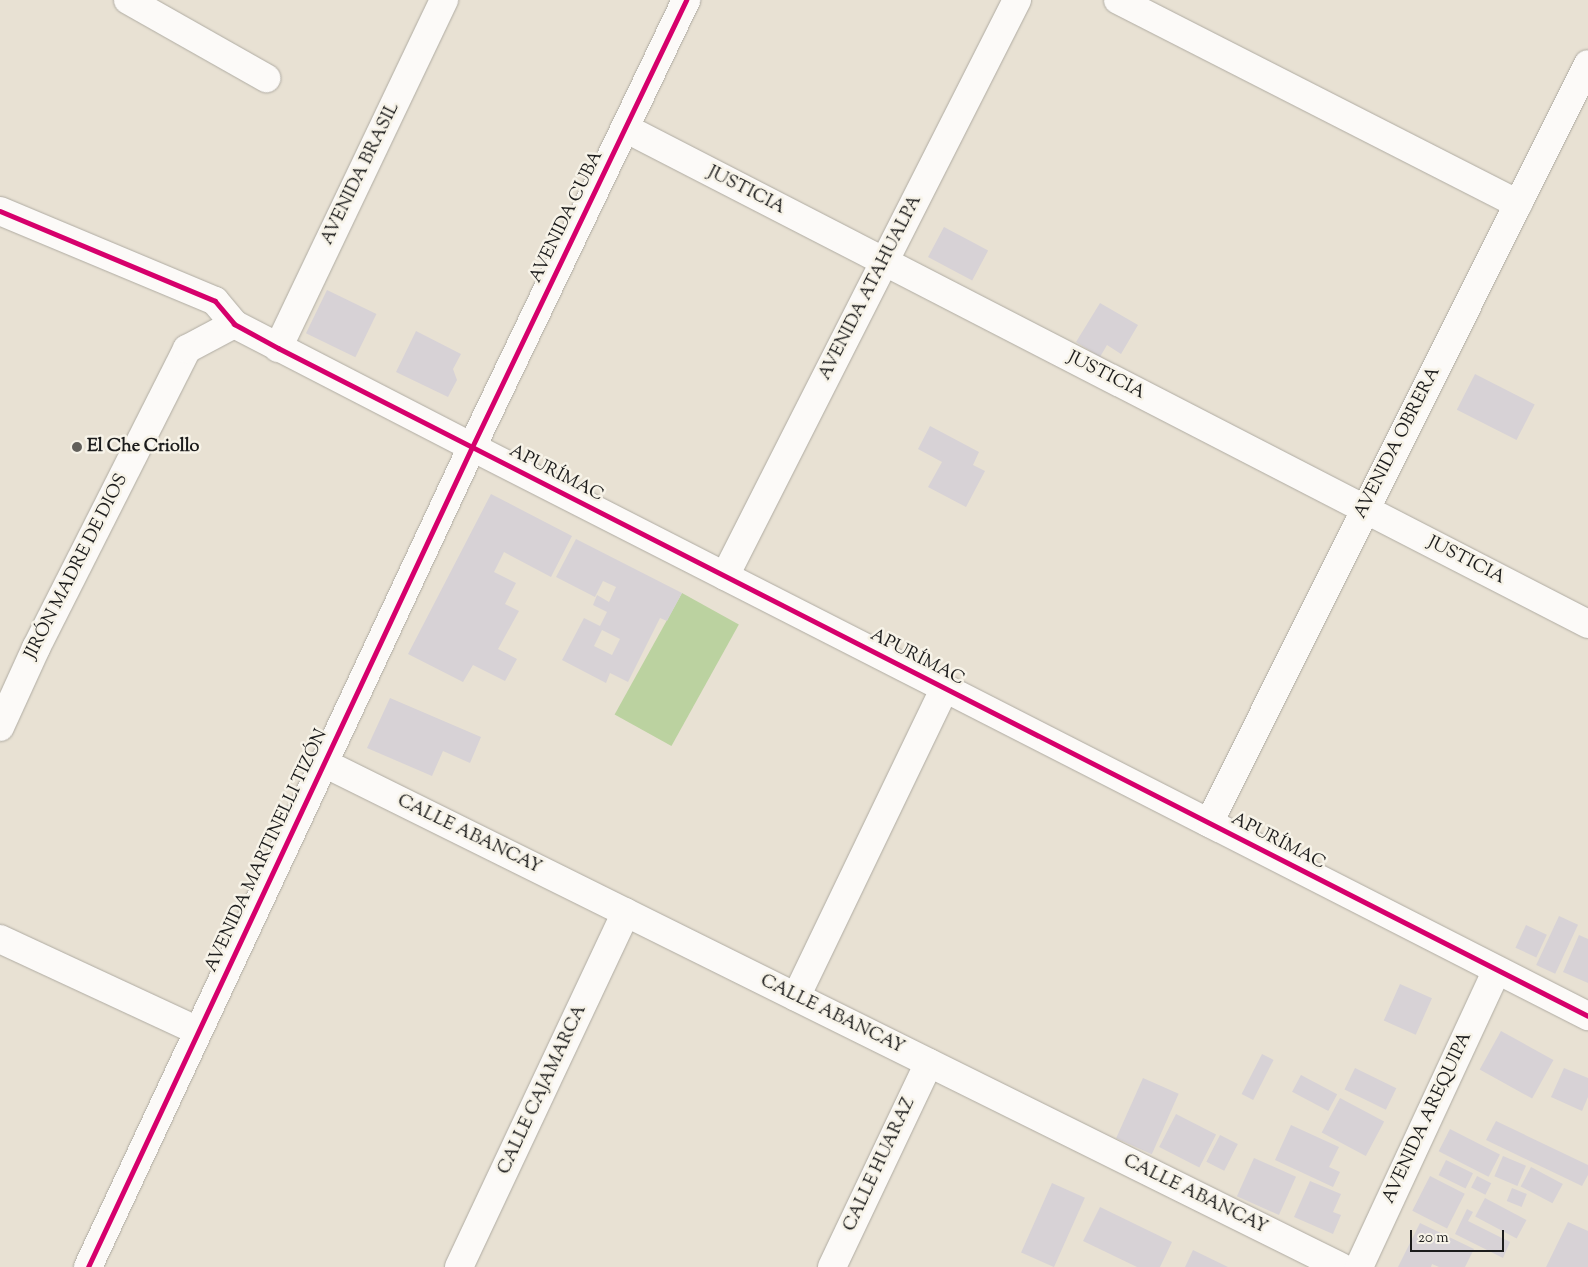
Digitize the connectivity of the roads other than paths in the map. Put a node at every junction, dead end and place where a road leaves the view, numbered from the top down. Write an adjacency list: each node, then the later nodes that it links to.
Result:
1 (128, 0): 7 (street)
2 (444, 0): 13 (street, AVENIDA BRASIL)
3 (686, 0): 8 (street, AVENIDA CUBA)
4 (1017, 0): 11 (street, AVENIDA ATAHUALPA)
5 (1118, 0): 9 (street)
6 (1588, 64): 9 (street, AVENIDA OBRERA)
7 (266, 78)
8 (624, 128): 11 (street, JUSTICIA); 14 (street, AVENIDA CUBA)
9 (1518, 204): 15 (street, AVENIDA OBRERA)
10 (0, 211): 12 (street)
11 (884, 262): 15 (street, JUSTICIA); 16 (street, AVENIDA ATAHUALPA)
12 (234, 324): 13 (street, APURÍMAC); 19 (street, JIRÓN MADRE DE DIOS)
13 (278, 348): 14 (street, APURÍMAC)
14 (472, 447): 16 (street, APURÍMAC); 20 (street, AVENIDA MARTINELLI TIZÓN)
15 (1366, 509): 17 (street, JUSTICIA); 21 (street, AVENIDA OBRERA)
16 (725, 576): 18 (street, APURÍMAC)
17 (1588, 624)
18 (945, 688): 21 (street, APURÍMAC); 25 (street)
19 (0, 727)
20 (324, 763): 22 (street, CALLE ABANCAY); 27 (street, AVENIDA MARTINELLI TIZÓN)
21 (1209, 823): 24 (street, APURÍMAC)
22 (626, 912): 25 (street, CALLE ABANCAY); 30 (street, CALLE CAJAMARCA)
23 (0, 939): 27 (street)
24 (1497, 970): 26 (street, APURÍMAC); 33 (street, AVENIDA AREQUIPA)
25 (796, 997): 28 (street, CALLE ABANCAY)
26 (1588, 1016)
27 (198, 1031): 29 (street, AVENIDA MARTINELLI TIZÓN)
28 (929, 1063): 31 (street, CALLE HUARAZ); 32 (street, CALLE ABANCAY)
29 (88, 1267)
30 (459, 1267)
31 (832, 1267)
32 (1341, 1267)
33 (1359, 1267)

